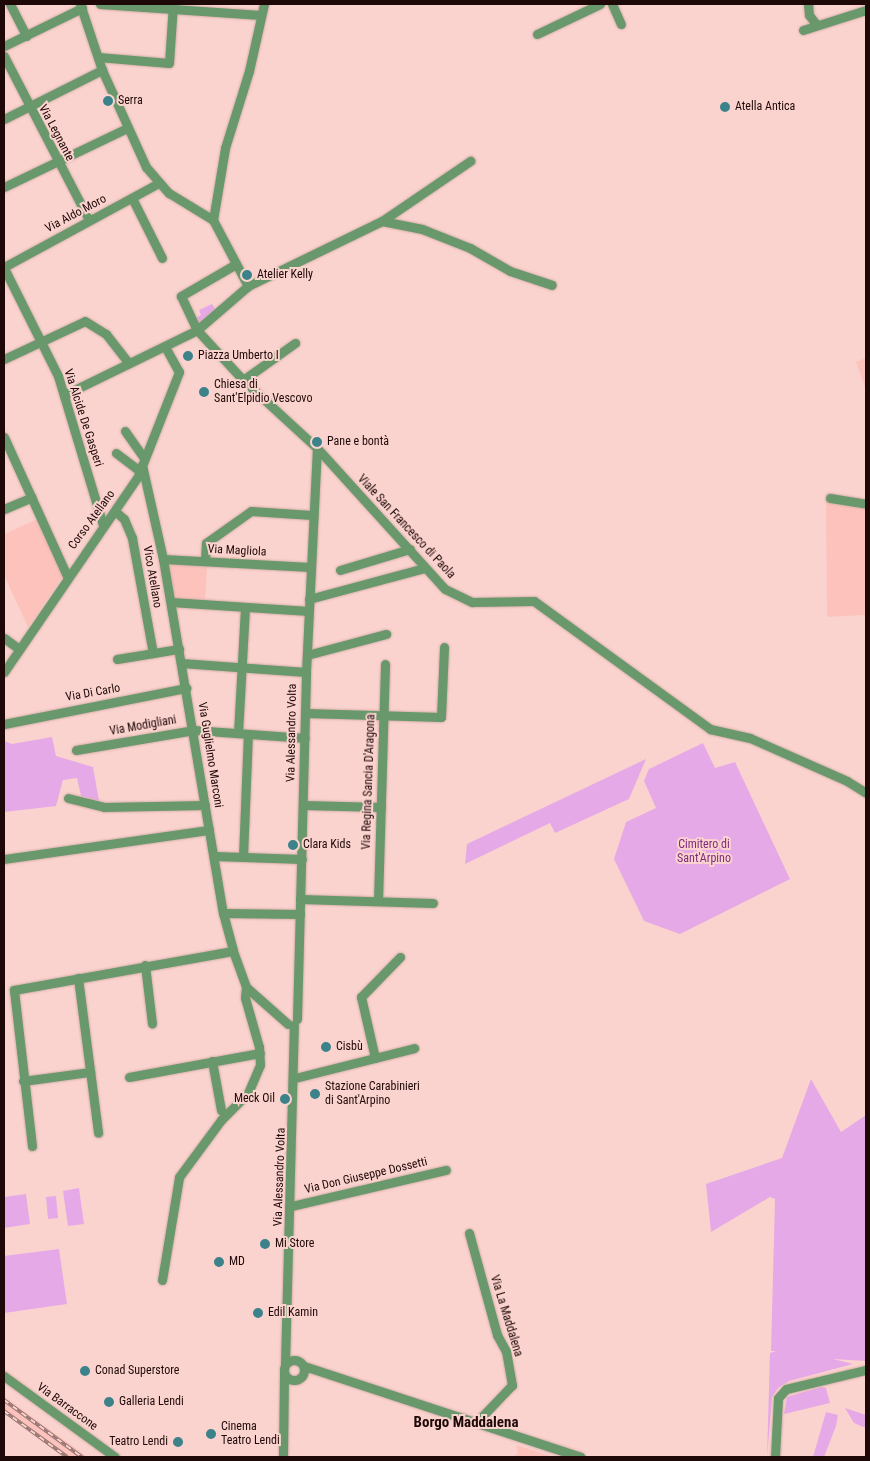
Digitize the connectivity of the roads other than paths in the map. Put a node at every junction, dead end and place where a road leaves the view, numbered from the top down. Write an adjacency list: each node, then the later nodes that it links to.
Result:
1 (10, 4): 15 (street)
2 (100, 4): 8 (street)
3 (264, 4): 10 (street)
4 (600, 4): 14 (street)
5 (612, 4): 11 (street)
6 (808, 4): 12 (street)
7 (81, 6): 15 (street); 18 (street)
8 (172, 6): 10 (street); 18 (street)
9 (866, 10): 12 (street)
10 (261, 15): 29 (street)
11 (621, 24)
12 (816, 24): 13 (street)
13 (803, 30)
14 (537, 34)
15 (26, 36): 16 (street)
16 (4, 46)
17 (4, 56): 20 (street, Via Legnante)
18 (98, 57): 19 (street)
19 (102, 70): 20 (street); 22 (street)
20 (28, 106): 21 (street); 24 (street, Via Legnante)
21 (4, 119)
22 (127, 128): 24 (street); 25 (street)
23 (470, 161): 30 (street)
24 (56, 162): 26 (street); 28 (street, Via Legnante)
25 (159, 183): 27 (street, Via Aldo Moro); 29 (street)
26 (4, 187)
27 (132, 198): 28 (street, Via Aldo Moro); 31 (street)
28 (89, 220): 33 (street, Via Aldo Moro)
29 (213, 220): 32 (street)
30 (382, 221): 34 (street); 35 (street)
31 (162, 258)
32 (236, 264): 35 (street); 36 (street)
33 (4, 267): 37 (street, Via Alcide De Gasperi)
34 (552, 285)
35 (248, 286): 36 (street)
36 (198, 330): 39 (street); 42 (street, Viale San Francesco di Paola)
37 (41, 341): 40 (street); 41 (street); 43 (street, Via Alcide De Gasperi)
38 (295, 343): 42 (street)
39 (165, 347): 41 (street); 48 (street, Corso Atellano)
40 (4, 359)
41 (129, 363): 43 (street)
42 (243, 380): 46 (street, Viale San Francesco di Paola)
43 (64, 395): 57 (street, Via Alcide De Gasperi)
44 (125, 431): 48 (street)
45 (4, 436): 51 (street)
46 (316, 448): 56 (street, Via Alessandro Volta); 58 (street, Viale San Francesco di Paola)
47 (116, 453): 48 (street)
48 (142, 465): 49 (street, Via Guglielmo Marconi); 50 (street, Corso Atellano)
49 (145, 481): 50 (street); 59 (street, Via Guglielmo Marconi)
50 (132, 485): 55 (street, Corso Atellano)
51 (32, 497): 54 (street); 64 (street)
52 (830, 498): 53 (street)
53 (866, 504)
54 (4, 510)
55 (115, 511): 57 (street, Corso Atellano); 74 (street, Vico Atellano)
56 (312, 515): 60 (street); 61 (street, Via Alessandro Volta)
57 (103, 525): 64 (street, Corso Atellano)
58 (410, 549): 62 (street, Viale San Francesco di Paola); 63 (street)
59 (163, 559): 60 (street, Via Magliola); 66 (street, Via Guglielmo Marconi)
60 (205, 561): 61 (street, Via Magliola)
61 (310, 567): 65 (street, Via Alessandro Volta)
62 (426, 568): 65 (street); 91 (street, Viale San Francesco di Paola)
63 (340, 570)
64 (67, 576): 72 (street, Corso Atellano)
65 (309, 599): 68 (street, Via Alessandro Volta)
66 (171, 602): 67 (street); 73 (street, Via Guglielmo Marconi)
67 (245, 607): 68 (street); 79 (street)
68 (309, 611): 75 (street, Via Alessandro Volta)
69 (386, 634): 75 (street)
70 (4, 638): 72 (street)
71 (444, 647): 84 (street)
72 (19, 649): 80 (street, Corso Atellano)
73 (179, 649): 74 (street); 77 (street, Via Guglielmo Marconi)
74 (153, 653): 76 (street)
75 (307, 655): 81 (street, Via Alessandro Volta)
76 (117, 659)
77 (181, 663): 79 (street); 82 (street, Via Guglielmo Marconi)
78 (385, 664): 84 (street, Via Regina Sancia D'Aragona)
79 (242, 668): 81 (street); 87 (street)
80 (4, 672)
81 (306, 672): 83 (street, Via Alessandro Volta)
82 (186, 688): 85 (street, Via Di Carlo); 86 (street, Via Guglielmo Marconi)
83 (305, 713): 84 (street); 89 (street, Via Alessandro Volta)
84 (384, 715): 95 (street, Via Regina Sancia D'Aragona)
85 (4, 724)
86 (194, 730): 87 (street, Via Modigliani); 90 (street, Via Modigliani); 93 (street, Via Guglielmo Marconi)
87 (238, 733): 88 (street, Via Modigliani)
88 (248, 734): 89 (street, Via Modigliani); 98 (street)
89 (305, 738): 94 (street, Via Alessandro Volta)
90 (76, 750)
91 (866, 793)
92 (68, 798): 93 (street)
93 (205, 805): 96 (street, Via Guglielmo Marconi)
94 (303, 805): 95 (street); 100 (street, Via Alessandro Volta)
95 (381, 807): 102 (street, Via Regina Sancia D'Aragona)
96 (209, 830): 97 (street, Via Guglielmo Marconi); 99 (street)
97 (214, 856): 98 (street); 104 (street, Via Guglielmo Marconi)
98 (243, 857): 100 (street)
99 (4, 859)
100 (302, 859): 101 (street, Via Alessandro Volta)
101 (300, 899): 102 (street); 105 (street, Via Alessandro Volta)
102 (378, 901): 103 (street)
103 (433, 903)
104 (223, 913): 105 (street); 106 (street, Via Guglielmo Marconi)
105 (300, 914): 111 (street, Via Alessandro Volta)
106 (233, 951): 108 (street); 110 (street, Via Guglielmo Marconi)
107 (400, 957): 115 (street)
108 (146, 965): 109 (street); 112 (street)
109 (78, 978): 117 (street); 120 (street)
110 (246, 987): 111 (street, Via Guglielmo Marconi); 114 (street)
111 (290, 1020): 119 (street, Via Alessandro Volta)
112 (152, 1024)
113 (414, 1048): 115 (street)
114 (260, 1053): 116 (street); 127 (street)
115 (375, 1058): 119 (street)
116 (212, 1061): 118 (street); 121 (street)
117 (90, 1072): 120 (street); 122 (street)
118 (128, 1077)
119 (295, 1078): 125 (street, Via Alessandro Volta)
120 (23, 1081): 123 (street)
121 (221, 1110)
122 (98, 1133)
123 (32, 1146)
124 (446, 1170): 125 (street, Via Don Giuseppe Dossetti)
125 (291, 1206): 128 (street, Via Alessandro Volta)
126 (469, 1232): 136 (street, Via La Maddalena)
127 (162, 1280)
128 (288, 1329): 129 (street, Via Alessandro Volta); 130 (street, Via Alessandro Volta)
129 (296, 1360): 130 (street); 132 (street)
130 (285, 1369): 134 (street); 135 (street, Via Alessandro Volta)
131 (866, 1370): 140 (street)
132 (303, 1371): 134 (street); 136 (street)
133 (4, 1376): 137 (street, Via Barraccone)
134 (294, 1380): 135 (street, Via Alessandro Volta)
135 (284, 1397): 138 (street, Via Alessandro Volta)
136 (476, 1423): 139 (street)
137 (115, 1457)
138 (283, 1457)
139 (580, 1457)
140 (775, 1457)

